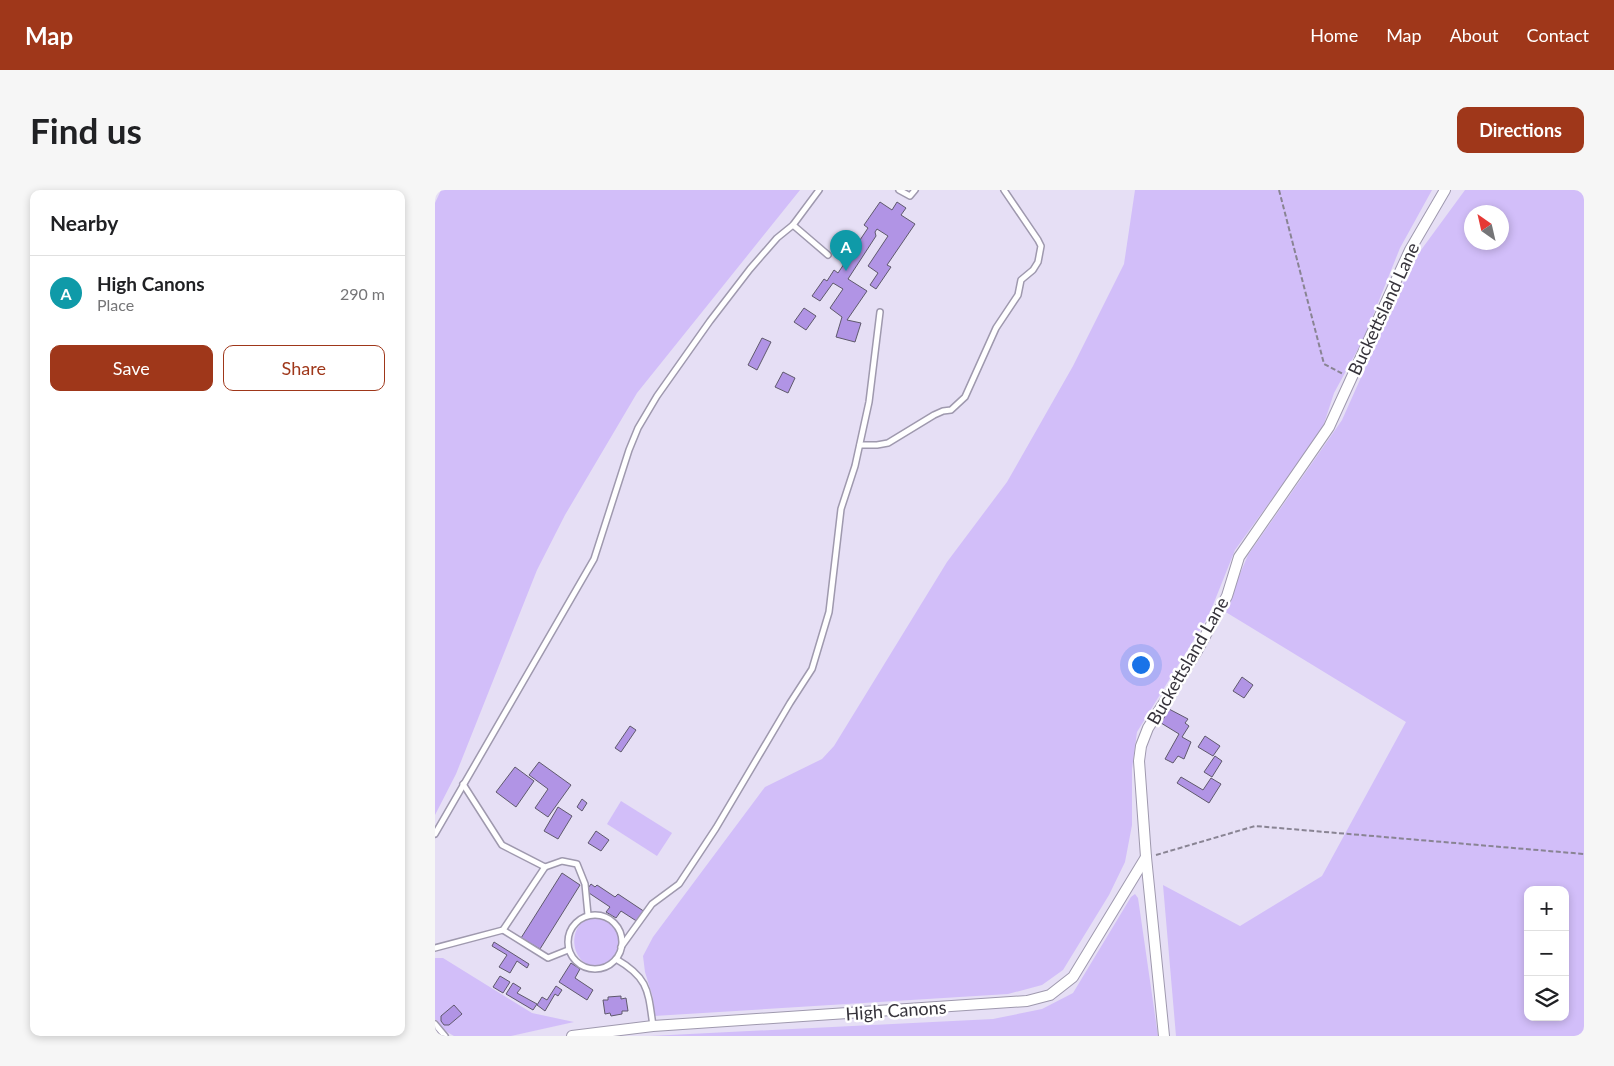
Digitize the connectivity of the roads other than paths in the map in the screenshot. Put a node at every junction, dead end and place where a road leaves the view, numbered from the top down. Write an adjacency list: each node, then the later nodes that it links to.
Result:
1 (819, 190): 6 (lane)
2 (899, 190): 3 (lane)
3 (915, 190)
4 (1005, 190): 9 (lane)
5 (1445, 190): 12 (street, Buckettsland Lane)
6 (793, 224): 7 (lane); 10 (lane)
7 (828, 255)
8 (880, 312): 9 (lane)
9 (860, 445): 16 (lane)
10 (463, 784): 11 (lane); 13 (lane)
11 (435, 834)
12 (1146, 857): 21 (street, High Canons); 24 (street, Buckettsland Lane)
13 (545, 867): 14 (lane); 15 (lane)
14 (588, 915): 16 (lane); 18 (lane)
15 (503, 930): 17 (lane); 18 (lane)
16 (621, 947): 19 (lane)
17 (435, 948)
18 (568, 950): 19 (lane)
19 (616, 958): 21 (lane)
20 (435, 1024): 22 (lane)
21 (653, 1026): 23 (street, High Canons)
22 (445, 1036)
23 (572, 1036)
24 (1164, 1036)

